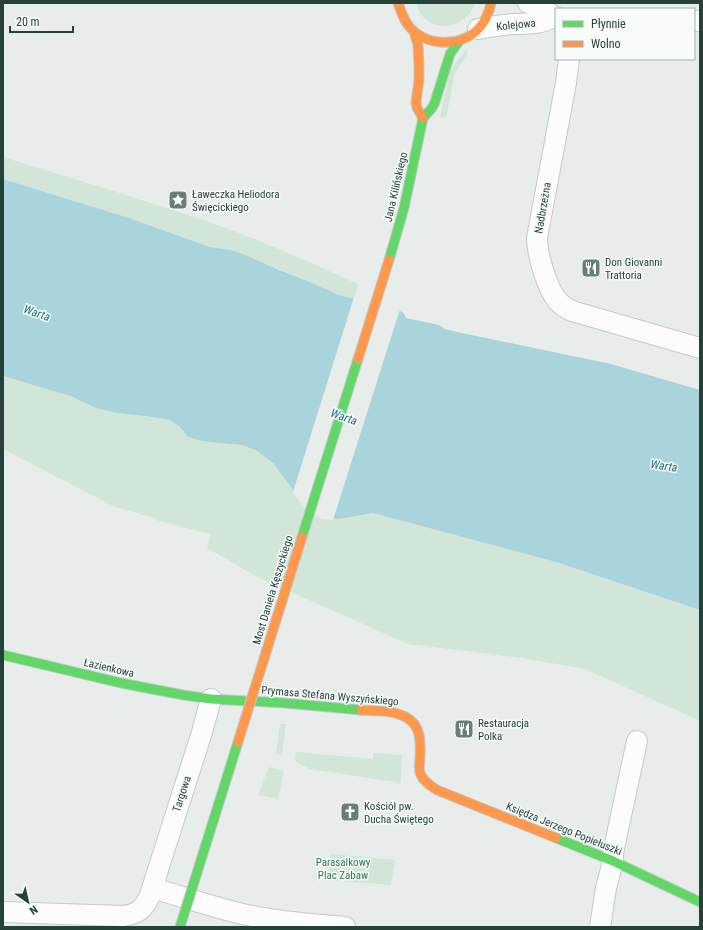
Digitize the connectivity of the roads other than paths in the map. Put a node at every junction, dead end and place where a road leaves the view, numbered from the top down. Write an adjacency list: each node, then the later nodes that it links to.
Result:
1 (398, 3): 6 (street)
2 (491, 3): 5 (street)
3 (528, 3): 4 (street, Kolejowa)
4 (555, 17): 5 (street, Kolejowa)
5 (478, 29): 7 (street)
6 (414, 32): 7 (street); 9 (street)
7 (459, 41): 9 (street, Jana Kilińskiego)
8 (569, 60): 11 (street, Nadbrzeżna)
9 (423, 118): 10 (street, Jana Kilińskiego)
10 (390, 260): 20 (street, Most Daniela Kęszyckiego, bridge)
11 (700, 348)
12 (3, 655): 13 (street, Łazienkowa)
13 (211, 699): 15 (street, Prymasa Stefana Wyszyńskiego); 17 (street, Targowa)
14 (638, 741): 16 (street)
15 (421, 776): 16 (street, Księdza Jerzego Popiełuszki)
16 (613, 860): 18 (street, Księdza Jerzego Popiełuszki); 22 (street)
17 (152, 888): 19 (street, Targowa); 21 (street)
18 (700, 902)
19 (3, 912)
20 (180, 927)
21 (345, 927)
22 (600, 927)

